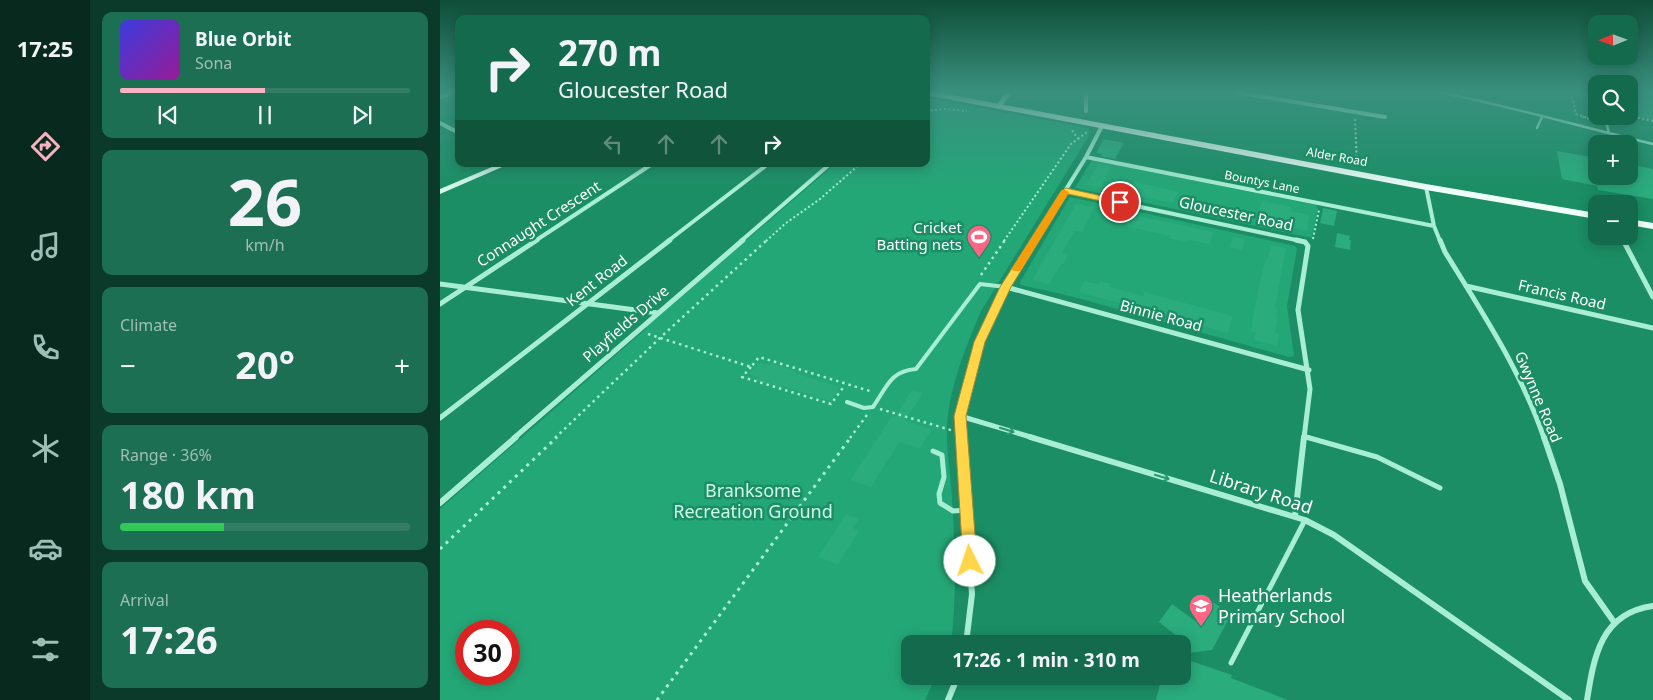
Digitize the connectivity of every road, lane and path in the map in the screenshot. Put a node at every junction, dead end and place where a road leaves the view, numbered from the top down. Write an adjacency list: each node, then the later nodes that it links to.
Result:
1 (441, 125): 10 (street)
2 (1095, 125): 7 (main road, Alder Road)
3 (1355, 125): 19 (path)
4 (1538, 125): 8 (lane)
5 (1574, 125): 11 (lane)
6 (1607, 125): 11 (lane)
7 (1102, 126): 13 (street); 19 (main road, Alder Road)
8 (1536, 128)
9 (1071, 129): 31 (path)
10 (455, 131)
11 (1609, 133): 12 (lane)
12 (1653, 144)
13 (1086, 157): 21 (street); 23 (street, Bountys Lane)
14 (498, 167): 22 (street)
15 (647, 167): 33 (street, Connaught Crescent)
16 (764, 167): 37 (street, Kent Road)
17 (827, 167): 38 (street, Playfields Drive)
18 (857, 167): 41 (path)
19 (1357, 174): 20 (main road, Alder Road)
20 (1426, 187): 24 (main road, Alder Road); 26 (street, Gwynne Road)
21 (1066, 191): 28 (street, Gloucester Road); 34 (street)
22 (440, 192)
23 (1320, 204): 26 (street, Bountys Lane); 28 (path)
24 (1588, 215)
25 (1638, 224): 27 (main road)
26 (1434, 226): 32 (street, Gwynne Road)
27 (1653, 226)
28 (1305, 242): 43 (street, Gloucester Road)
29 (1626, 245): 35 (street)
30 (440, 284): 33 (street)
31 (980, 284): 34 (lane); 45 (lane)
32 (1466, 286): 39 (street, Francis Road); 60 (street, Gwynne Road)
33 (463, 287): 36 (street, Connaught Crescent); 37 (street)
34 (1006, 287): 43 (street, Binnie Road); 48 (street)
35 (1653, 297)
36 (440, 304)
37 (588, 304): 38 (street); 49 (street, Kent Road)
38 (658, 313): 40 (street, Playfields Drive)
39 (1653, 328)
40 (636, 331): 41 (path); 54 (street, Playfields Drive)
41 (660, 338): 42 (path); 58 (path)
42 (751, 367): 44 (path); 44 (path)
43 (1309, 370): 51 (street, Gloucester Road)
44 (845, 384): 45 (path)
45 (882, 395): 47 (lane)
46 (847, 402): 47 (lane)
47 (873, 407): 50 (path); 64 (path)
48 (960, 416): 50 (street); 56 (street, Library Road, one-way to 56)
49 (440, 418)
50 (962, 430): 55 (street)
51 (1306, 437): 53 (lane); 56 (street, Gloucester Road)
52 (933, 452): 55 (lane)
53 (1440, 488)
54 (440, 503)
55 (967, 510): 61 (street)
56 (1295, 516): 57 (street, Library Road)
57 (1305, 520): 62 (lane); 66 (street, Library Road)
58 (440, 549)
59 (1653, 606): 60 (street)
60 (1614, 622): 67 (street)
61 (967, 635)
62 (1231, 663)
63 (954, 685): 65 (street)
64 (657, 700)
65 (948, 700)
66 (1569, 700)
67 (1587, 700)

